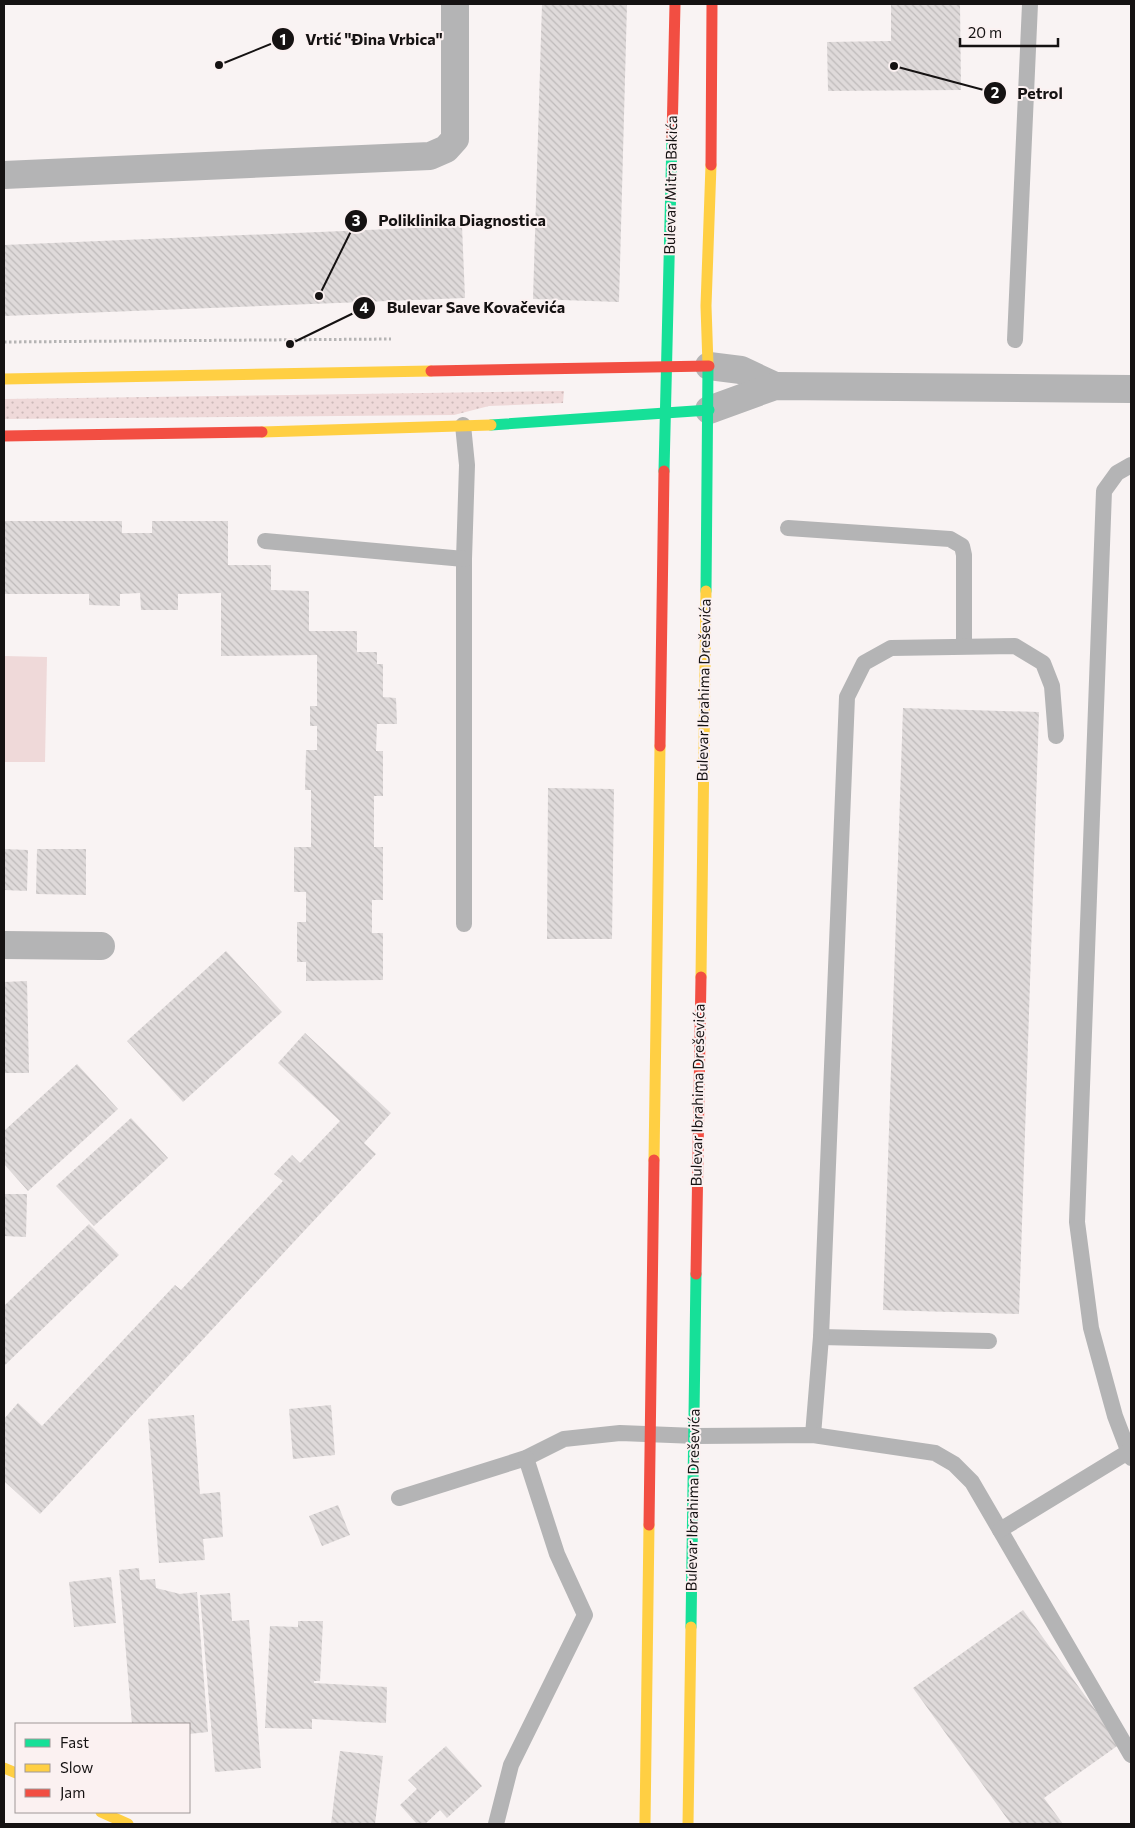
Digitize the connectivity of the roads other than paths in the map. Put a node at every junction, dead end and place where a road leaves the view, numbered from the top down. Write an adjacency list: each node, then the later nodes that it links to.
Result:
1 (455, 4): 5 (street)
2 (675, 4): 8 (street, Bulevar Mitra Bakića)
3 (712, 4): 7 (street)
4 (1030, 4): 6 (lane)
5 (4, 175)
6 (1015, 340)
7 (709, 366): 8 (street); 10 (street); 12 (street, Bulevar Ibrahima Dreševića)
8 (665, 367): 9 (street); 13 (street)
9 (4, 379)
10 (775, 386): 11 (street); 12 (street)
11 (1131, 388)
12 (709, 410): 13 (street); 29 (street, Bulevar Ibrahima Dreševića)
13 (666, 414): 14 (street); 27 (street)
14 (463, 426): 15 (street); 19 (lane)
15 (4, 436)
16 (1131, 466): 30 (lane)
17 (788, 528): 20 (lane)
18 (265, 541): 19 (lane)
19 (464, 559): 22 (lane)
20 (964, 646): 21 (lane); 25 (lane)
21 (1056, 736)
22 (464, 924)
23 (4, 944): 24 (street)
24 (101, 946)
25 (821, 1337): 26 (lane); 28 (lane)
26 (989, 1341)
27 (652, 1433): 29 (lane); 31 (lane); 38 (street)
28 (813, 1435): 29 (lane); 33 (lane)
29 (696, 1436): 39 (street, Bulevar Ibrahima Dreševića)
30 (1130, 1455): 33 (lane)
31 (526, 1458): 32 (lane); 37 (lane)
32 (399, 1498)
33 (1000, 1530): 34 (lane)
34 (1131, 1755)
35 (103, 1813): 36 (street)
36 (128, 1824)
37 (496, 1824)
38 (645, 1824)
39 (688, 1824)

